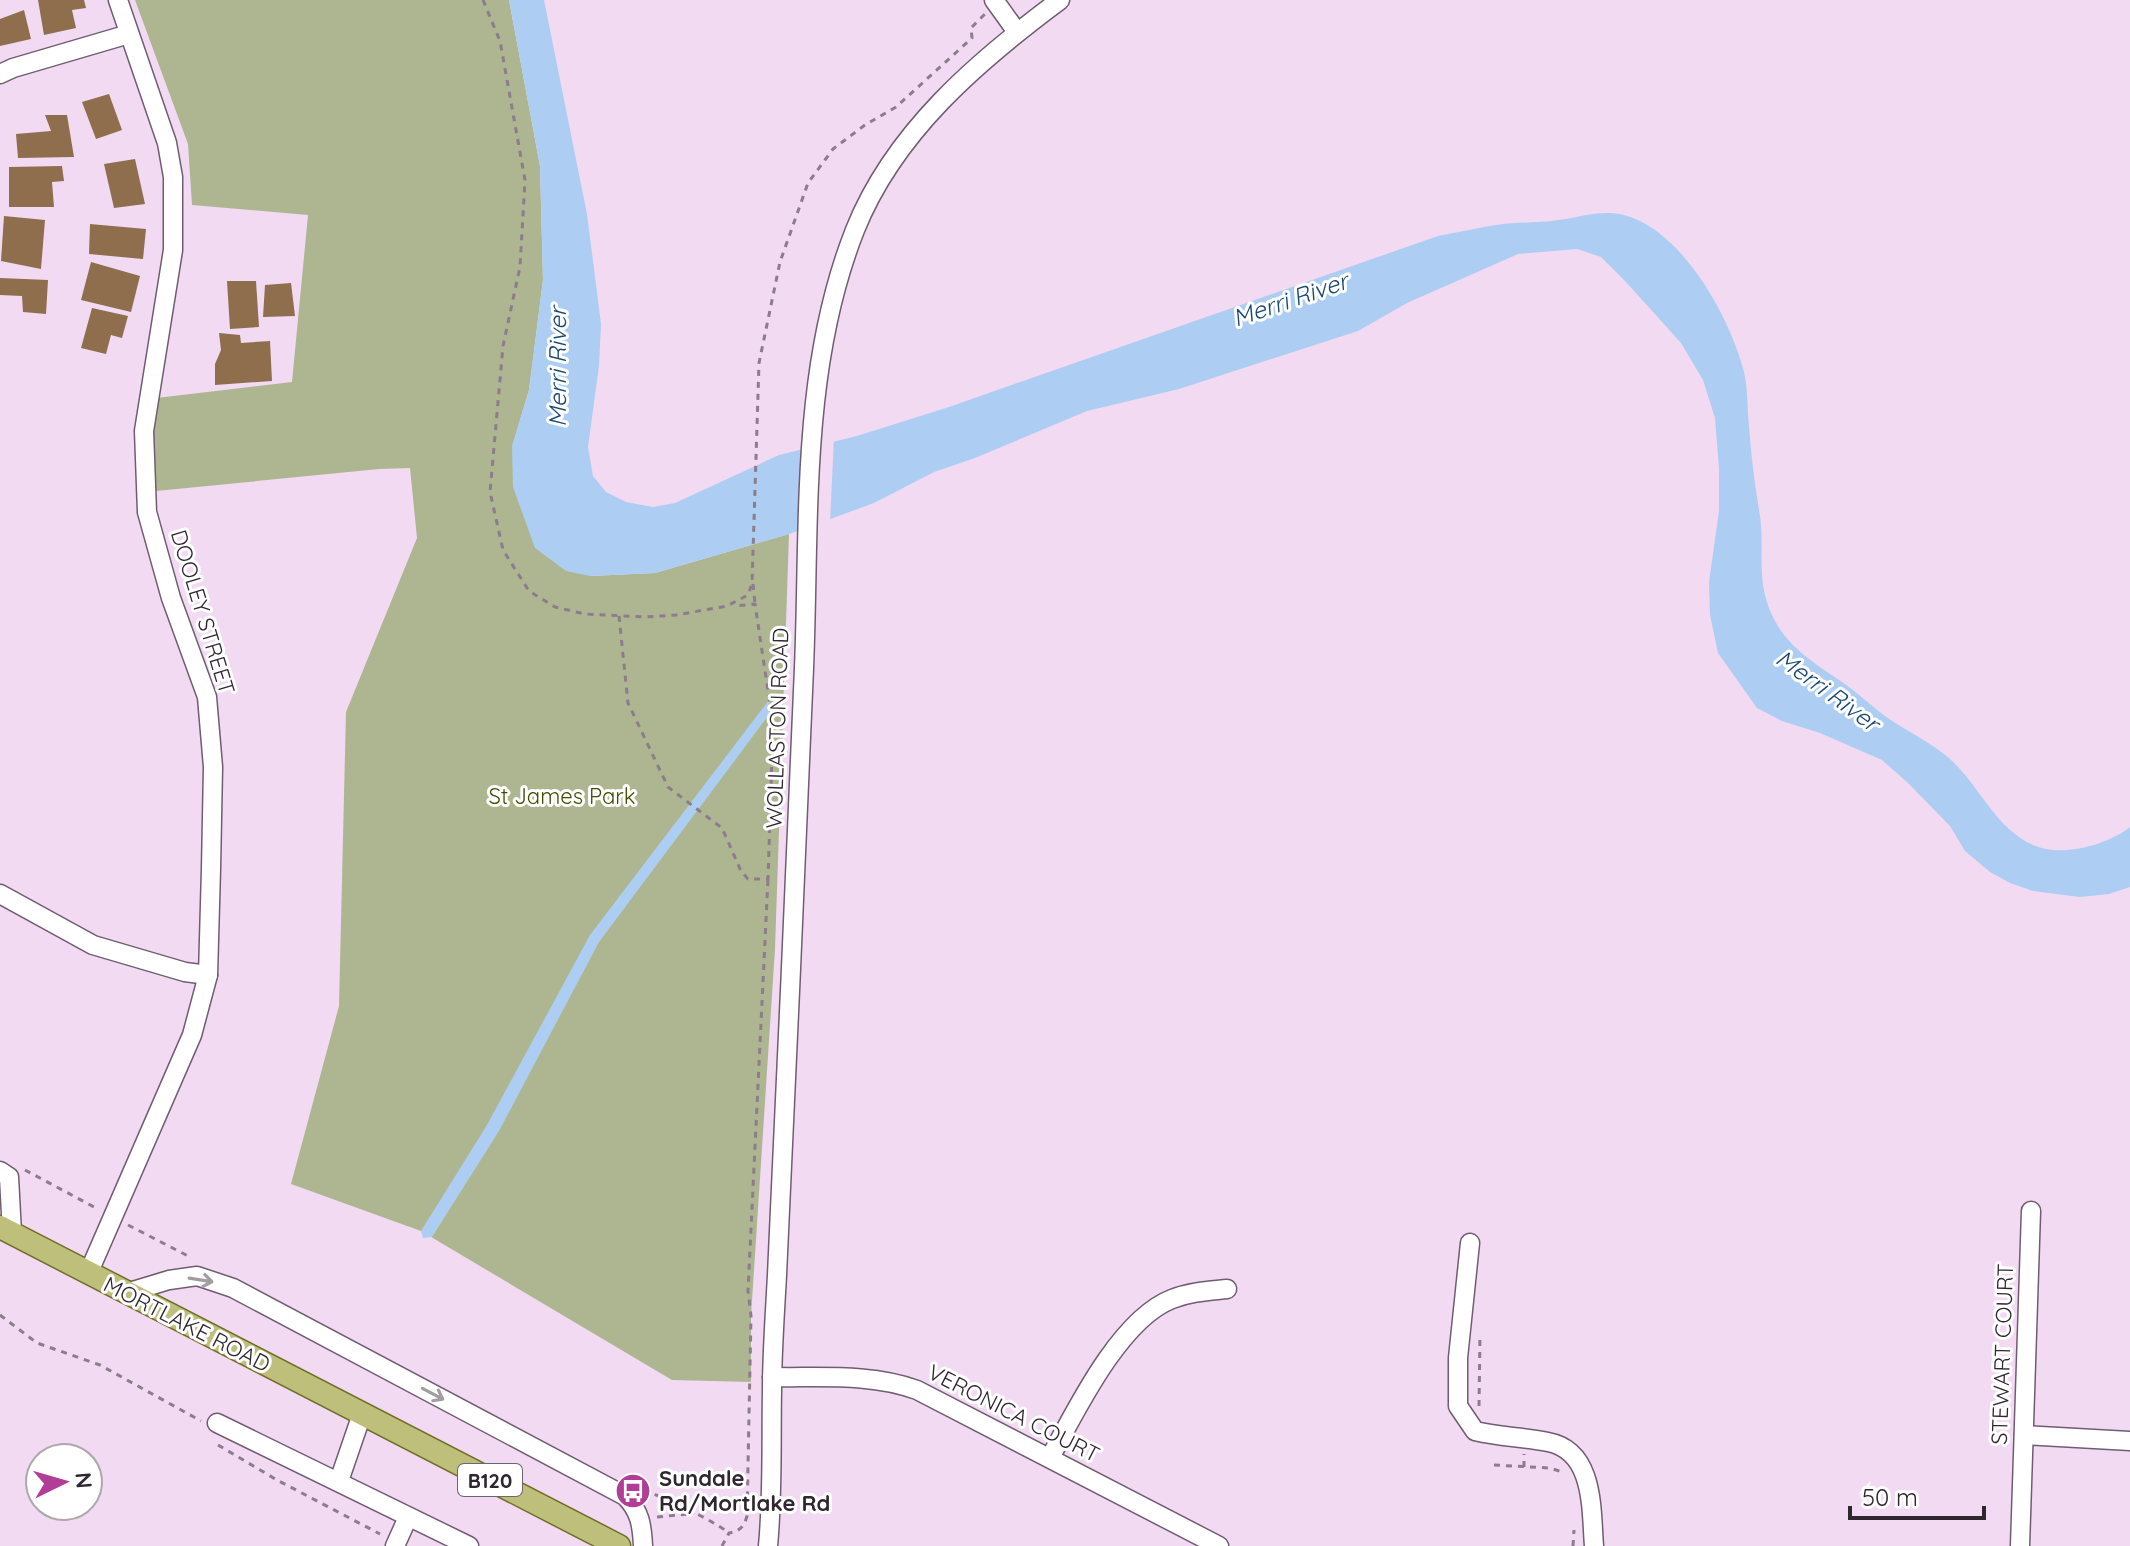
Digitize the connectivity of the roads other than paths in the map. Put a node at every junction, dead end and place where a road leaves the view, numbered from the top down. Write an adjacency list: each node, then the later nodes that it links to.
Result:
1 (118, 0): 5 (street, DOOLEY STREET)
2 (1060, 0): 4 (street, WOLLASTON ROAD)
3 (995, 2): 4 (street)
4 (1017, 32): 16 (street, WOLLASTON ROAD)
5 (129, 34): 6 (street); 8 (street, DOOLEY STREET)
6 (0, 74)
7 (0, 894): 8 (street)
8 (208, 975): 13 (street, DOOLEY STREET)
9 (0, 1171): 11 (street, MORTLAKE ROAD)
10 (2031, 1211): 19 (street, STEWART COURT)
11 (6, 1230): 13 (main road, MORTLAKE ROAD / B120)
12 (1470, 1243): 30 (street)
13 (88, 1274): 15 (main road, MORTLAKE ROAD / B120)
14 (1227, 1289): 21 (street)
15 (126, 1293): 17 (main road, MORTLAKE ROAD / B120); 27 (street, one-way to 27)
16 (772, 1377): 21 (street, VERONICA COURT); 28 (street, WOLLASTON ROAD)
17 (362, 1414): 22 (street); 26 (main road, MORTLAKE ROAD / B120)
18 (217, 1423): 22 (street)
19 (2024, 1435): 20 (street); 31 (street, STEWART COURT)
20 (2130, 1441)
21 (1050, 1458): 29 (street, VERONICA COURT)
22 (339, 1481): 23 (street)
23 (408, 1517): 24 (street); 25 (street)
24 (395, 1546)
25 (469, 1546)
26 (619, 1546)
27 (643, 1546)
28 (768, 1546)
29 (1219, 1546)
30 (1594, 1546)
31 (2020, 1546)

